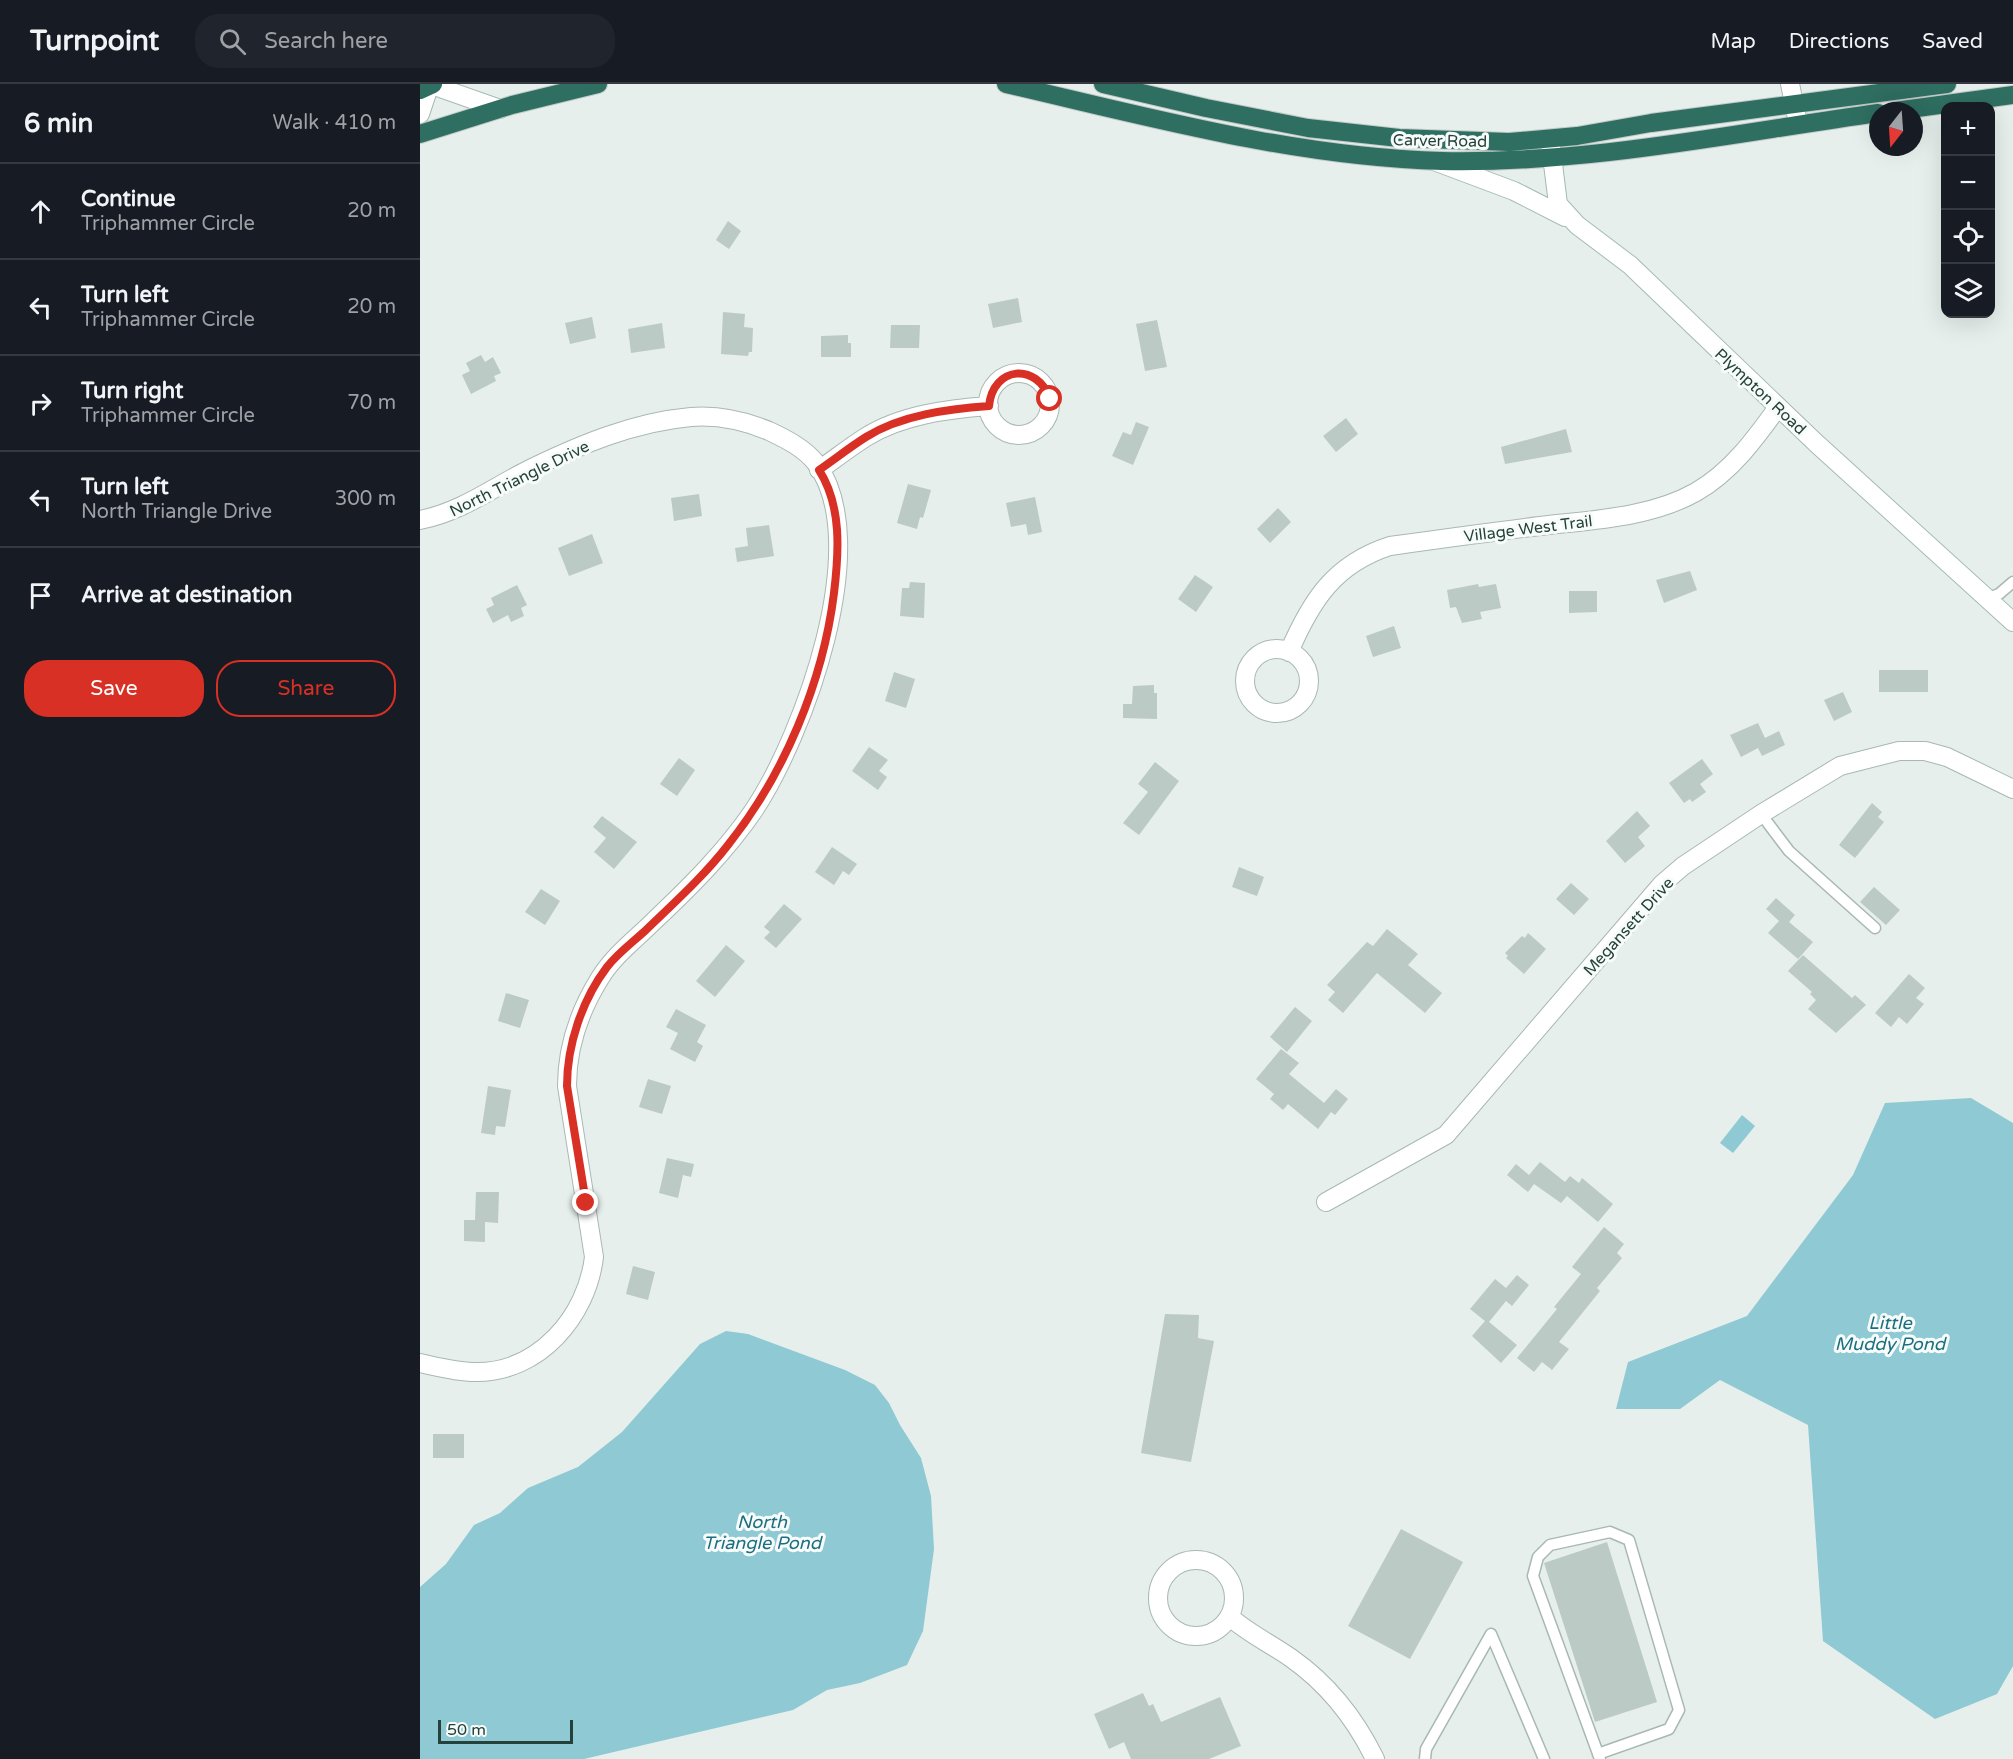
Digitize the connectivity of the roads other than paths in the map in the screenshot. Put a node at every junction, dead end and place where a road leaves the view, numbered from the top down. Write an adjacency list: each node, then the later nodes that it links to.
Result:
1 (431, 84): 7 (highway); 11 (street); 12 (street)
2 (598, 84): 11 (highway)
3 (1006, 84): 17 (highway, Carver Road)
4 (1103, 84): 16 (highway, Carver Road)
5 (1790, 84): 9 (street)
6 (1947, 84): 9 (highway, Carver Road)
7 (420, 90)
8 (2013, 95): 10 (highway)
9 (1796, 104): 14 (street); 16 (highway, Carver Road)
10 (1923, 107)
11 (500, 109): 15 (highway)
12 (420, 114)
13 (1869, 114): 14 (highway, Carver Road)
14 (1798, 123): 16 (highway, Carver Road)
15 (420, 134)
16 (1551, 149): 17 (highway, Carver Road); 18 (street, Plympton Road)
17 (1431, 160): 18 (street)
18 (1577, 225): 20 (street, Plympton Road)
19 (989, 406): 21 (street)
20 (1778, 407): 24 (street, Plympton Road); 26 (street, Village West Trail)
21 (819, 470): 22 (street, North Triangle Drive); 31 (street, North Triangle Drive)
22 (420, 520)
23 (2013, 582): 24 (lane)
24 (1986, 599): 25 (street, Plympton Road)
25 (2013, 622)
26 (1289, 652)
27 (2013, 789): 28 (street, Megansett Drive)
28 (1761, 814): 29 (lane); 30 (street, Megansett Drive)
29 (1875, 928)
30 (1326, 1202)
31 (420, 1363)
32 (1230, 1617): 32 (street); 34 (street)
33 (1599, 1757): 33 (lane)
34 (1375, 1759)
35 (1425, 1759): 36 (lane)
36 (1544, 1759)

